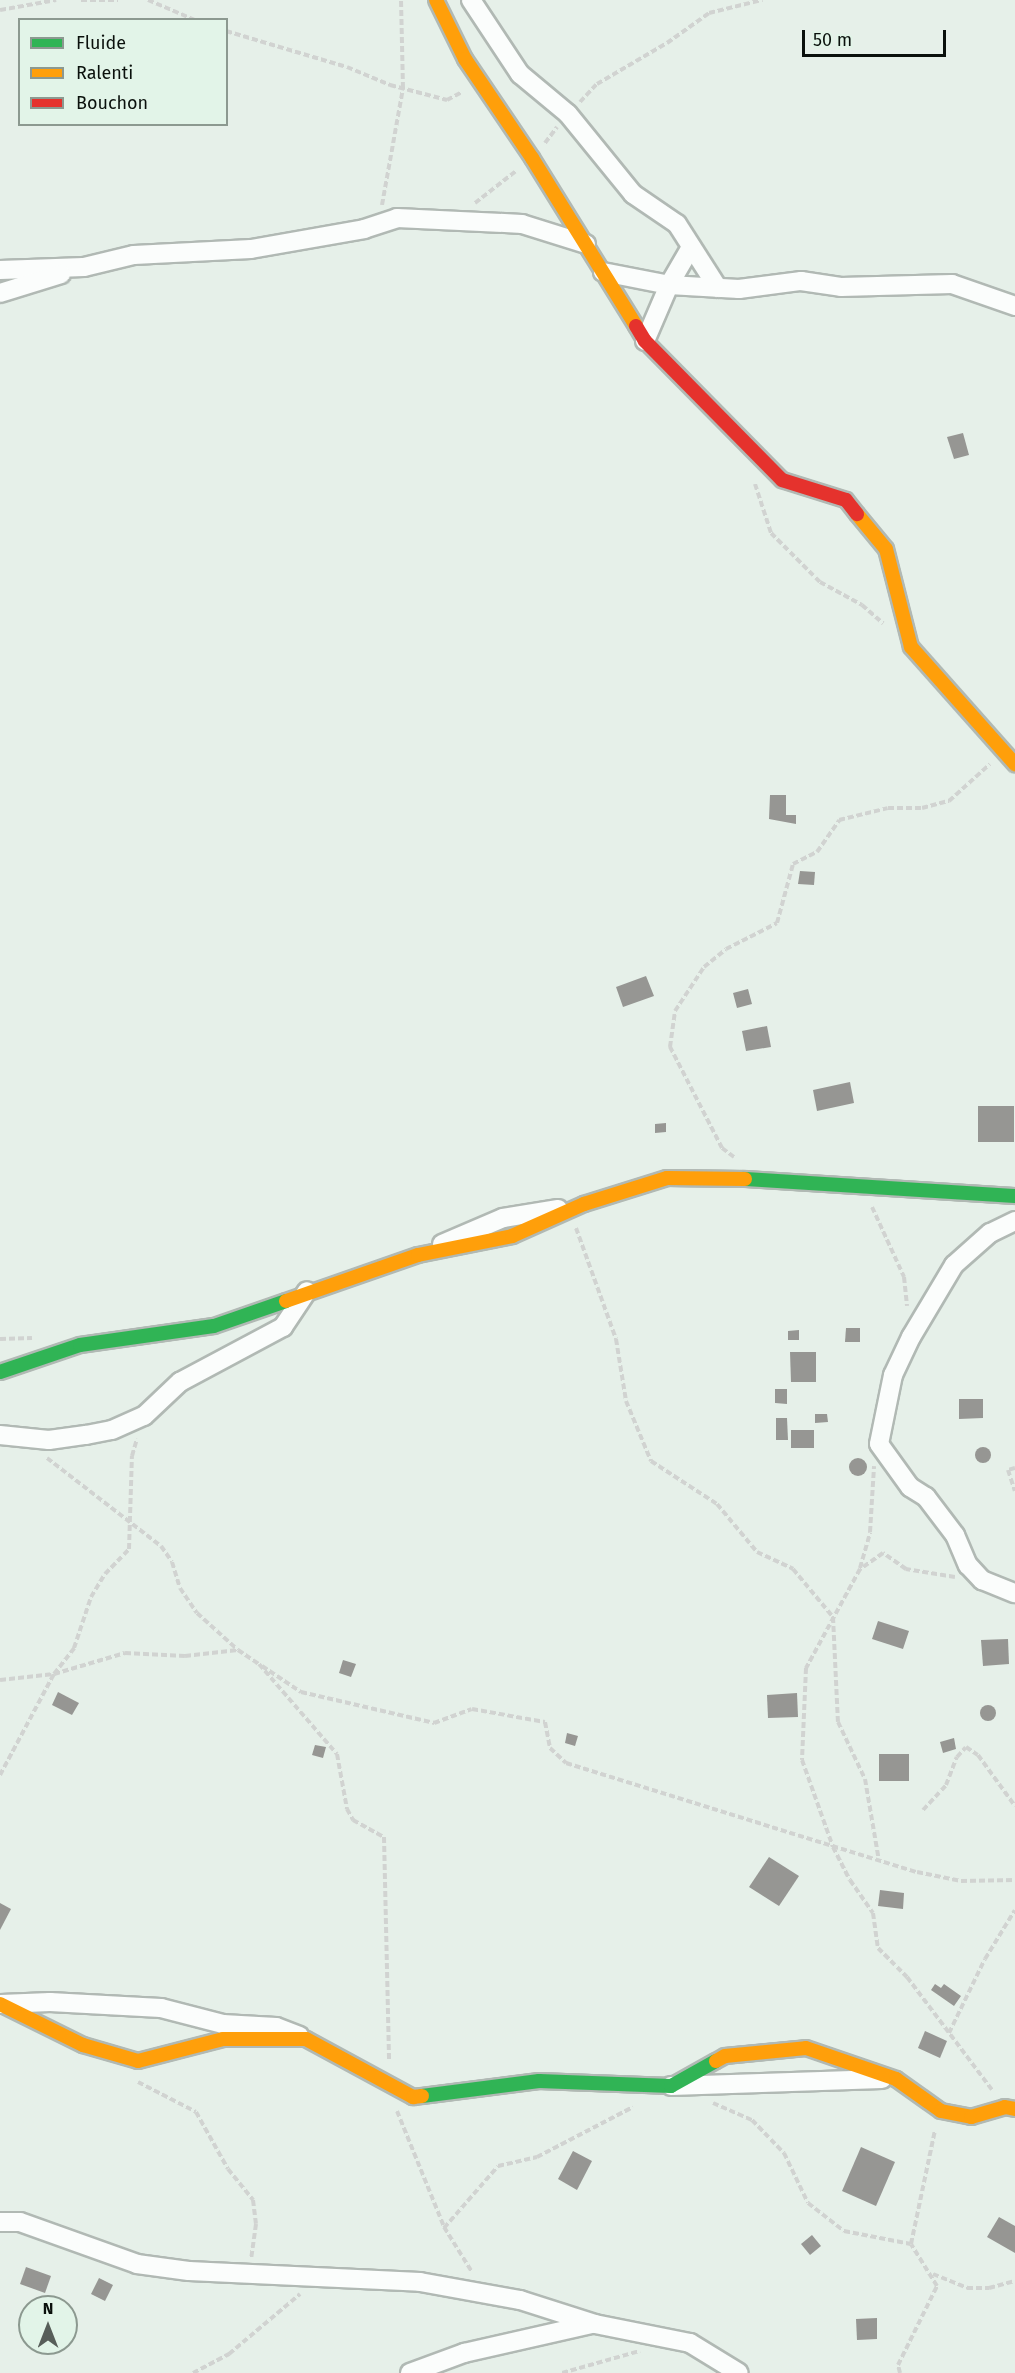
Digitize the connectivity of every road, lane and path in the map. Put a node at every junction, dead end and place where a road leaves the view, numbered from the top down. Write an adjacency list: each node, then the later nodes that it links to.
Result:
1 (56, 0): 9 (path)
2 (81, 0): 3 (path)
3 (118, 0)
4 (148, 0): 10 (path)
5 (401, 0): 13 (path)
6 (436, 0): 12 (street)
7 (471, 0): 14 (street)
8 (762, 0): 14 (path)
9 (0, 10)
10 (190, 18)
11 (228, 32): 13 (path)
12 (481, 82): 13 (path); 15 (street)
13 (403, 88): 17 (path)
14 (568, 114): 15 (path); 19 (street)
15 (532, 158): 16 (path); 18 (street)
16 (456, 219): 17 (street); 18 (street)
17 (364, 229): 20 (street)
18 (586, 244): 22 (street)
19 (692, 247): 23 (street); 24 (street)
20 (84, 267): 21 (street); 25 (street)
21 (0, 270)
22 (603, 272): 23 (street); 29 (street)
23 (669, 285): 24 (street); 29 (street)
24 (717, 288): 27 (street)
25 (0, 293)
26 (1015, 295): 27 (street)
27 (994, 299): 28 (street)
28 (1015, 306)
29 (645, 341): 32 (street)
30 (753, 477): 31 (path)
31 (886, 626)
32 (1002, 750): 33 (street); 34 (path)
33 (1015, 764)
34 (739, 1160)
35 (847, 1185): 36 (street); 37 (street); 41 (path)
36 (1015, 1196)
37 (577, 1207): 39 (street); 53 (path)
38 (1015, 1221): 41 (street)
39 (418, 1255): 40 (street)
40 (307, 1291): 42 (street); 43 (street)
41 (911, 1337): 45 (street)
42 (0, 1372)
43 (144, 1416): 44 (street); 49 (path)
44 (0, 1435)
45 (879, 1444): 50 (path); 51 (street)
46 (37, 1452): 49 (path)
47 (1015, 1468): 48 (path)
48 (1015, 1491)
49 (128, 1519): 54 (path); 56 (path)
50 (860, 1569): 51 (path); 53 (path)
51 (982, 1580): 52 (street)
52 (1015, 1593)
53 (833, 1617): 61 (path); 62 (path)
54 (238, 1650): 55 (path); 56 (path)
55 (259, 1664): 61 (path); 68 (path)
56 (54, 1674): 57 (path); 58 (path)
57 (0, 1680)
58 (0, 1775)
59 (1015, 1806): 60 (path)
60 (923, 1810)
61 (833, 1847): 62 (path); 66 (path)
62 (879, 1861): 63 (path)
63 (1015, 1880)
64 (1015, 1910): 66 (path)
65 (0, 2004): 67 (street); 67 (street)
66 (949, 2033): 75 (path)
67 (306, 2039): 71 (street)
68 (389, 2067)
69 (896, 2079): 72 (street); 72 (street); 76 (street)
70 (133, 2080): 80 (path)
71 (389, 2084): 72 (street); 78 (path)
72 (671, 2086)
73 (701, 2099): 79 (path)
74 (643, 2101): 78 (path)
75 (1010, 2108): 76 (street)
76 (941, 2111): 79 (path)
77 (0, 2222): 80 (street)
78 (444, 2228): 84 (path)
79 (911, 2244): 81 (path)
80 (249, 2273): 82 (street)
81 (933, 2274): 83 (path); 91 (path)
82 (321, 2277): 84 (street); 87 (path)
83 (1015, 2281)
84 (484, 2294): 85 (street)
85 (595, 2324): 88 (street); 90 (street)
86 (644, 2350): 89 (path)
87 (193, 2373)
88 (410, 2373)
89 (562, 2373)
90 (739, 2373)
91 (900, 2373)

